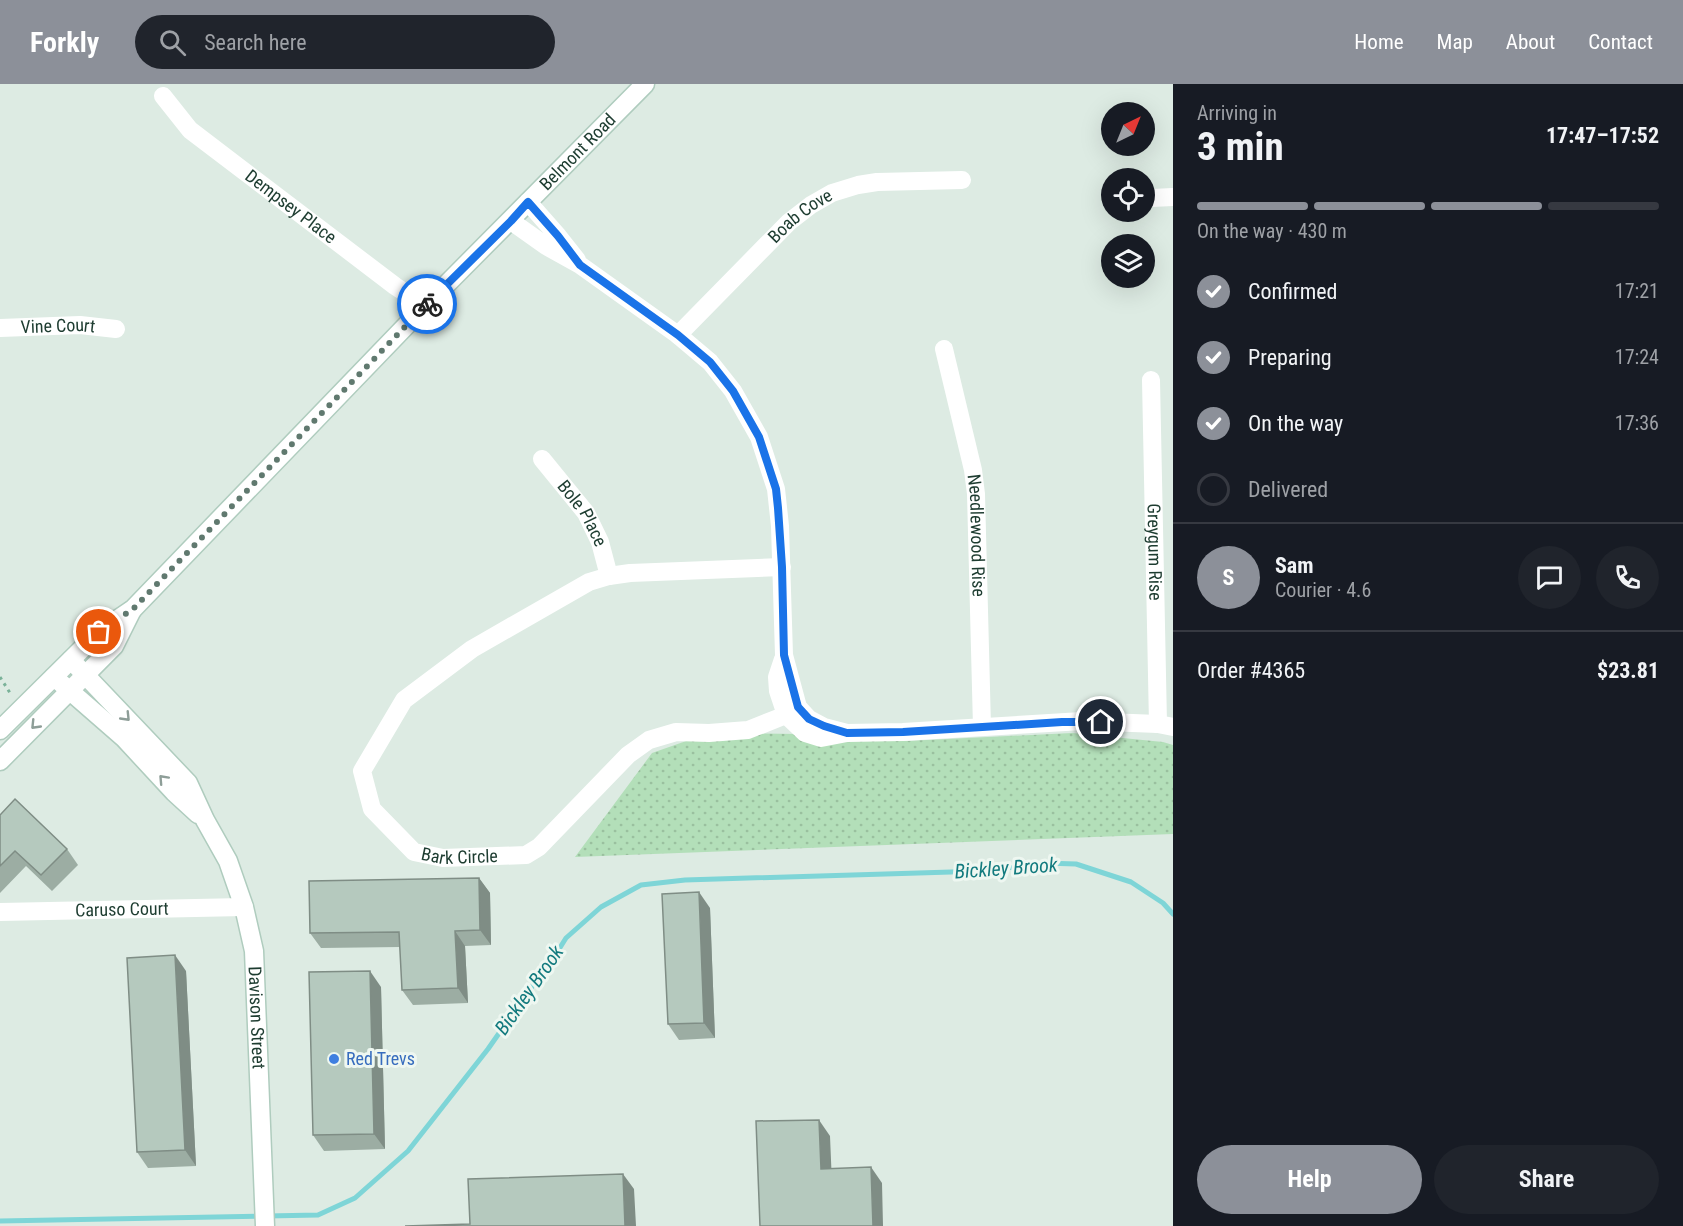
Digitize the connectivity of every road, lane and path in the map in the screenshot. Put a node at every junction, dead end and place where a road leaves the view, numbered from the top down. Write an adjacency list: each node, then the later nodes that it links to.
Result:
1 (645, 84): 6 (street, Belmont Road)
2 (163, 96): 9 (street, Dempsey Place)
3 (962, 180): 12 (street, Boab Cove)
4 (1173, 197): 5 (street)
5 (1155, 198)
6 (528, 202): 7 (street, Belmont Road); 8 (street)
7 (511, 221): 8 (street); 9 (street, Belmont Road)
8 (580, 265): 12 (street)
9 (425, 306): 18 (street, Belmont Road)
10 (0, 328): 11 (street, Vine Court)
11 (116, 329)
12 (678, 335): 16 (street)
13 (944, 349): 27 (street, Needlewood Rise)
14 (1151, 380): 26 (street, Greygum Rise)
15 (542, 459): 17 (street, Bole Place)
16 (782, 567): 17 (street, Bark Circle); 25 (street)
17 (609, 576): 25 (street, Bark Circle)
18 (133, 609): 19 (street, Belmont Road); 20 (street, Belmont Road)
19 (71, 660): 20 (street, Davison Street); 22 (street, Belmont Road)
20 (86, 675): 23 (street, Belmont Road); 30 (street, Davison Street, one-way to 30)
21 (0, 677): 24 (path)
22 (54, 677): 23 (street, Davison Street); 24 (street, Belmont Road)
23 (71, 690): 29 (street, Belmont Road, one-way to 29); 30 (street, Davison Street, one-way to 23)
24 (23, 708): 28 (street, Belmont Road)
25 (792, 711): 27 (street)
26 (1166, 725): 27 (street)
27 (982, 727)
28 (0, 730)
29 (0, 761)
30 (205, 820): 31 (street, Davison Street)
31 (244, 907): 32 (street, Caruso Court); 33 (street, Davison Street)
32 (0, 912)
33 (266, 1226)

